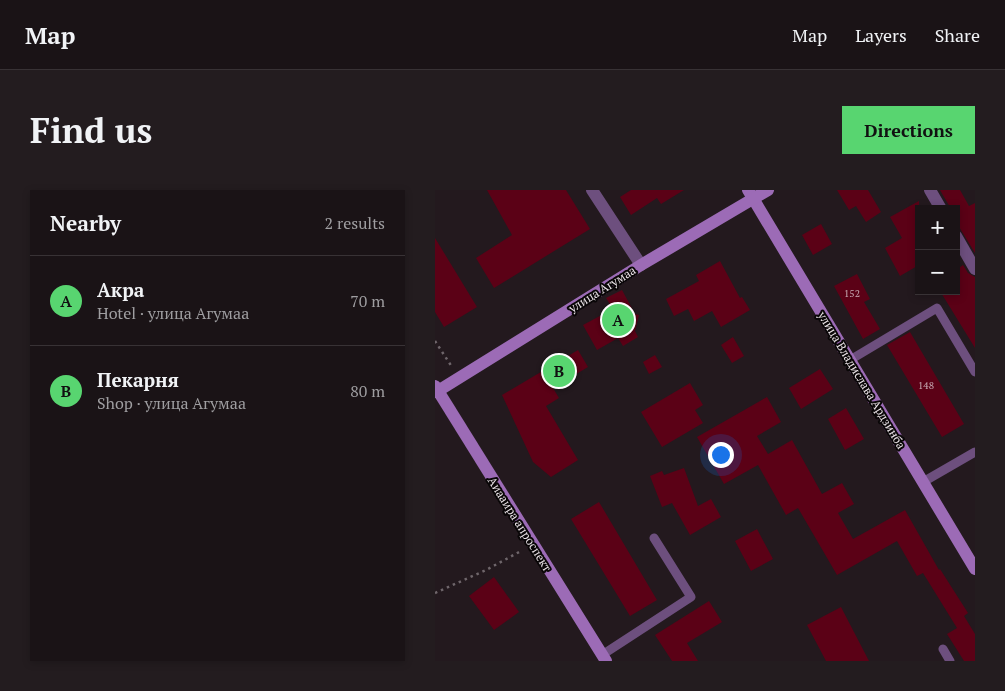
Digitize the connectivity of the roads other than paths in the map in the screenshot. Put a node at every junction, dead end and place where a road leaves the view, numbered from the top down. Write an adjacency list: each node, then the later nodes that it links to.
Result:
1 (592, 190): 7 (street)
2 (768, 190): 4 (main road, улица Агумаа)
3 (930, 190): 5 (street)
4 (751, 194): 7 (main road, улица Агумаа); 9 (main road, улица Владислава Ардзинба)
5 (939, 205)
6 (960, 243): 8 (street)
7 (641, 265): 11 (main road, улица Агумаа)
8 (975, 269)
9 (850, 360): 10 (lane); 13 (main road, улица Владислава Ардзинба)
10 (975, 372)
11 (437, 389): 17 (main road, Аиааира апроспект)
12 (975, 452): 13 (lane)
13 (923, 482): 15 (main road, улица Владислава Ардзинба)
14 (654, 538): 17 (lane)
15 (975, 569)
16 (943, 650): 18 (lane)
17 (604, 658)
18 (950, 661)

